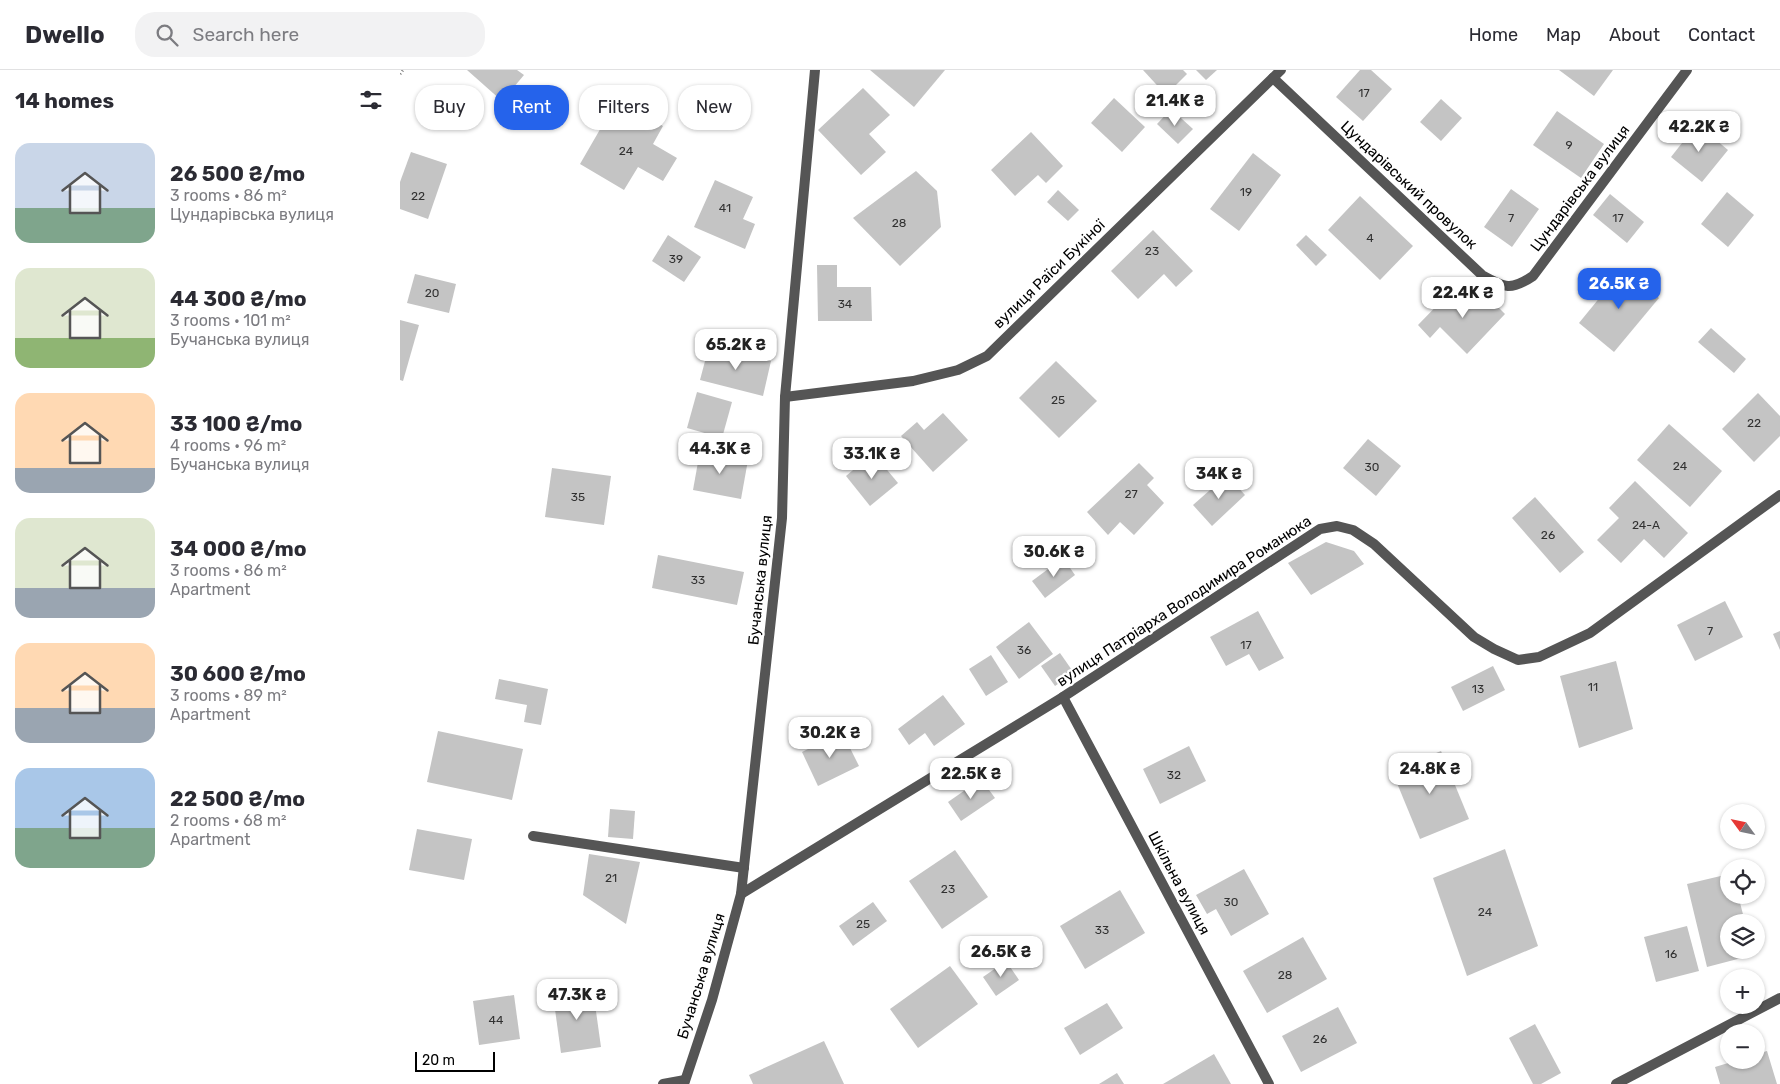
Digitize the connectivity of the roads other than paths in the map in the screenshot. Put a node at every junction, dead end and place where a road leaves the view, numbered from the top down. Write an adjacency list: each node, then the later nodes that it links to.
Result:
1 (815, 70): 6 (street, Бучанська вулиця)
2 (1281, 70): 4 (street, вулиця Раїси Букіної)
3 (1686, 70): 5 (street, Цундарівська вулиця)
4 (1273, 78): 5 (street, Цундарівський провулок); 6 (street, вулиця Раїси Букіної)
5 (1533, 276)
6 (786, 397): 10 (street, Бучанська вулиця)
7 (1780, 495): 8 (street, вулиця Патріарха Володимира Романюка)
8 (1063, 697): 11 (street, вулиця Патріарха Володимира Романюка); 15 (street, Шкільна вулиця)
9 (532, 836): 10 (street)
10 (744, 868): 11 (street, Бучанська вулиця)
11 (741, 894): 13 (street, Бучанська вулиця)
12 (1780, 998): 16 (street)
13 (684, 1082): 14 (street)
14 (663, 1084)
15 (1269, 1084)
16 (1616, 1084)

